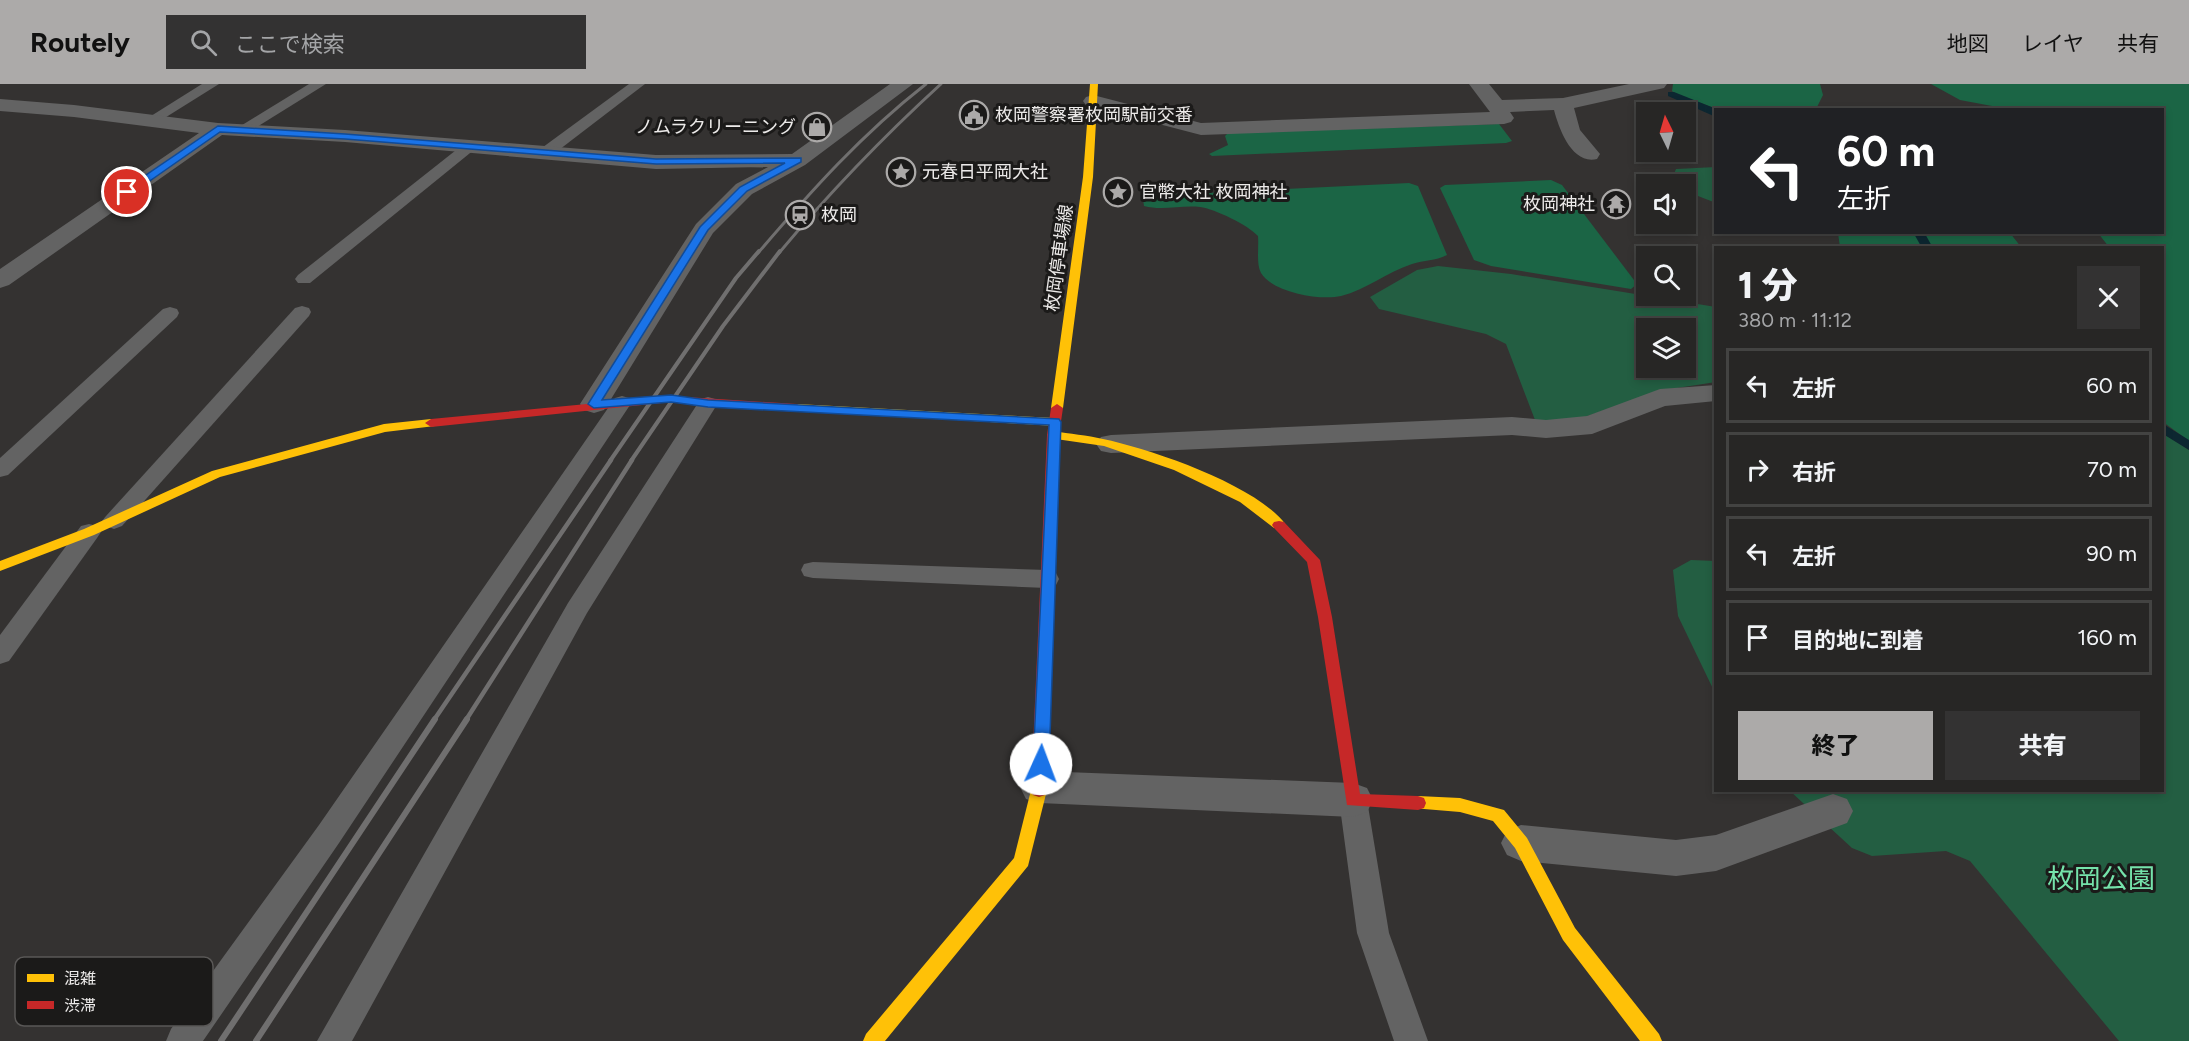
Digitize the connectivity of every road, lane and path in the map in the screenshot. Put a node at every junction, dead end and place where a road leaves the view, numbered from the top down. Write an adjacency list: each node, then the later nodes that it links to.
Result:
1 (212, 84): 13 (lane)
2 (320, 84): 15 (lane)
3 (638, 84): 17 (lane)
4 (903, 84): 19 (street)
5 (1479, 84): 11 (street)
6 (1657, 84): 9 (street)
7 (80, 91): 12 (street)
8 (1094, 92): 11 (street); 28 (street, 枚岡停車場線)
9 (1563, 104): 11 (street); 18 (street)
10 (0, 105): 12 (street)
11 (1496, 106)
12 (97, 114): 13 (street)
13 (150, 121): 14 (street)
14 (218, 129): 15 (street); 21 (street)
15 (242, 130): 16 (street)
16 (470, 146): 17 (street); 20 (lane)
17 (545, 153): 19 (street)
18 (1589, 154)
19 (797, 160): 27 (street)
20 (304, 279)
21 (0, 280)
22 (302, 312): 31 (lane)
23 (170, 313): 30 (lane)
24 (1714, 393): 29 (street)
25 (622, 402): 26 (street); 27 (street); 41 (lane)
26 (708, 403): 28 (street); 44 (lane)
27 (594, 404): 31 (street)
28 (1054, 429): 29 (street); 35 (street, 枚岡停車場線)
29 (1111, 444): 38 (street)
30 (0, 470)
31 (114, 521): 32 (street)
32 (89, 532): 33 (street); 36 (lane)
33 (0, 566)
34 (813, 570): 35 (lane)
35 (1047, 579): 37 (street, 枚岡停車場線)
36 (0, 654)
37 (1040, 787): 38 (street); 45 (street, 枚岡停車場線)
38 (1353, 800): 40 (street); 46 (lane)
39 (1833, 811): 40 (street)
40 (1521, 843): 47 (street)
41 (213, 998)
42 (194, 1026): 43 (lane)
43 (183, 1041)
44 (334, 1041)
45 (873, 1041)
46 (1411, 1041)
47 (1652, 1041)

